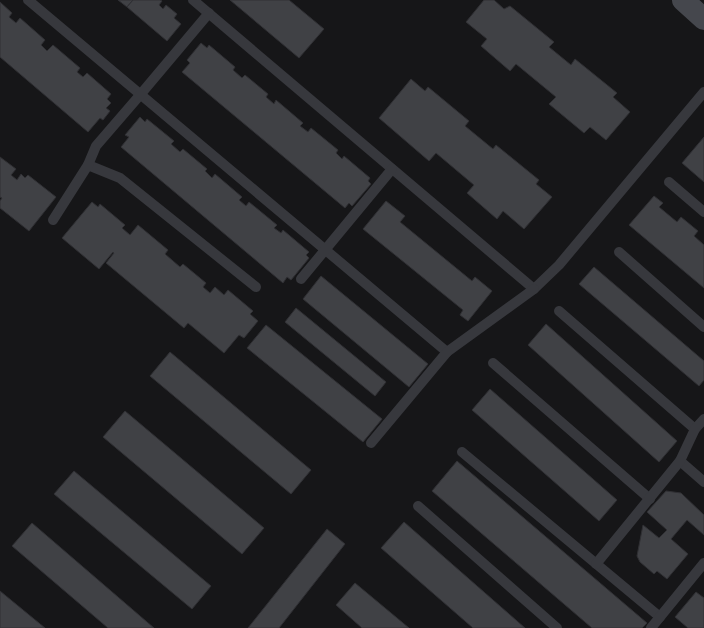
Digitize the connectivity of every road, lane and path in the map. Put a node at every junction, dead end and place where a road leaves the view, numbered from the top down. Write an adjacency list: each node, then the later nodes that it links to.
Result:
1 (28, 0): 7 (lane)
2 (193, 0): 4 (lane)
3 (683, 0): 5 (main road)
4 (209, 13): 7 (lane); 9 (lane)
5 (704, 19)
6 (704, 92): 17 (lane)
7 (140, 95): 8 (lane); 13 (lane)
8 (88, 165): 12 (lane); 16 (lane)
9 (392, 169): 13 (lane); 17 (lane)
10 (669, 182): 11 (lane)
11 (704, 212)
12 (53, 220)
13 (325, 250): 15 (lane); 20 (lane)
14 (619, 252): 19 (lane)
15 (301, 279)
16 (256, 287)
17 (534, 289): 20 (lane)
18 (559, 311): 23 (lane)
19 (704, 327)
20 (447, 352): 24 (lane)
21 (493, 363): 28 (lane)
22 (704, 419): 23 (lane)
23 (695, 430): 26 (lane)
24 (371, 442)
25 (462, 452): 31 (lane)
26 (680, 461): 27 (lane); 28 (lane)
27 (704, 482)
28 (650, 499): 31 (lane)
29 (418, 506): 33 (lane)
30 (704, 563): 32 (lane)
31 (596, 564): 32 (lane)
32 (660, 617): 34 (lane)
33 (557, 628)
34 (651, 628)

